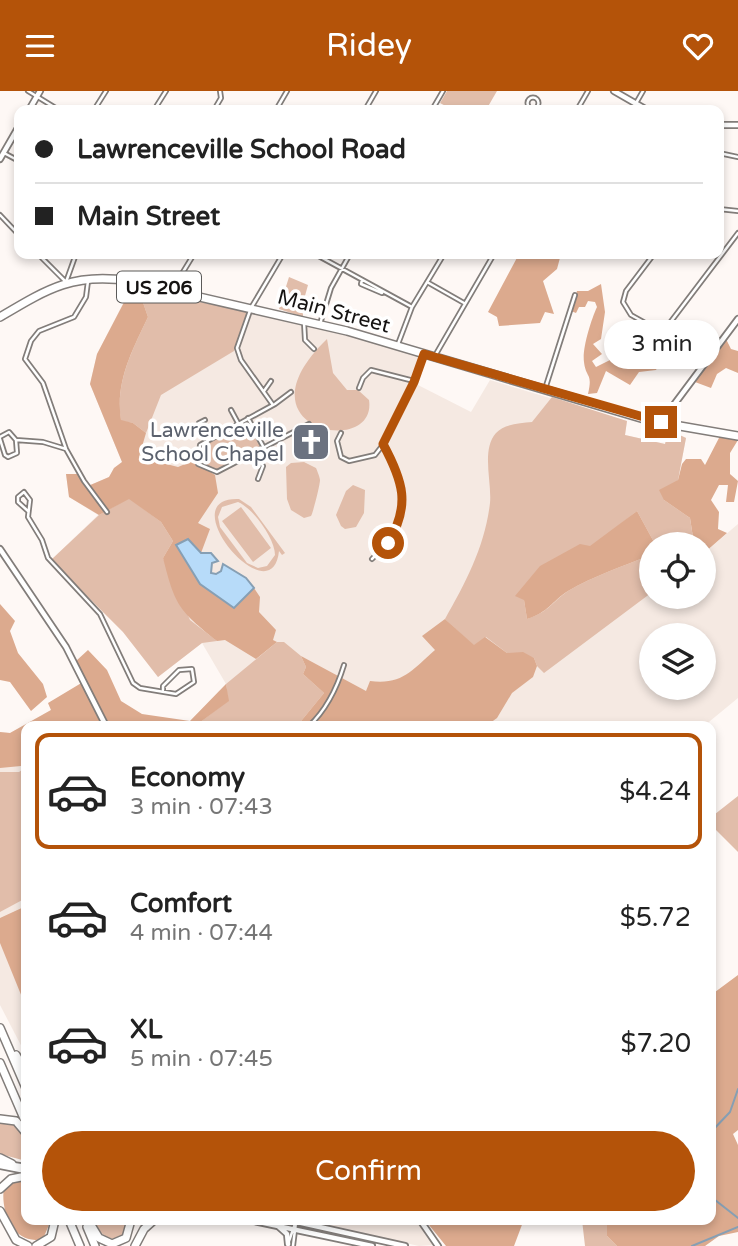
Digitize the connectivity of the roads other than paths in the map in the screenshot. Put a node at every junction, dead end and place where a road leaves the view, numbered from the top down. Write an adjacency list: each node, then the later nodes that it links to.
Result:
1 (28, 91): 6 (street)
2 (40, 91): 6 (street)
3 (614, 91): 8 (street)
4 (643, 91): 8 (street)
5 (530, 92): 7 (street)
6 (37, 97): 9 (street); 10 (street)
7 (531, 97)
8 (636, 104)
9 (32, 105)
10 (50, 105)
11 (14, 135): 12 (street)
12 (4, 153): 13 (street); 14 (street)
13 (14, 158)
14 (0, 159)
15 (0, 215): 16 (street)
16 (14, 230)
17 (738, 233): 18 (street)
18 (724, 251)
19 (43, 259): 31 (street)
20 (74, 259): 31 (street)
21 (191, 259): 33 (street)
22 (280, 259): 37 (street)
23 (324, 259): 29 (street)
24 (346, 259): 29 (street)
25 (441, 259): 32 (street)
26 (491, 259): 35 (street)
27 (650, 259): 28 (street)
28 (718, 259)
29 (341, 268): 36 (street); 41 (street)
30 (88, 278): 31 (highway, Main Street / US 206); 33 (highway, Main Street / US 206); 66 (street)
31 (66, 282): 38 (highway, Main Street / US 206)
32 (427, 282): 35 (street); 36 (street)
33 (173, 290): 37 (highway, Main Street / US 206)
34 (575, 295): 49 (street)
35 (465, 304): 45 (street)
36 (412, 307): 42 (street)
37 (251, 308): 40 (highway, Main Street / US 206); 50 (street)
38 (0, 317)
39 (738, 319): 56 (street)
40 (304, 321): 41 (highway, Main Street / US 206); 43 (street)
41 (320, 324): 42 (highway, Main Street / US 206)
42 (397, 346): 44 (highway, Main Street / US 206)
43 (314, 349)
44 (424, 354): 45 (highway, Main Street / US 206); 47 (street)
45 (435, 357): 49 (highway, Main Street / US 206)
46 (271, 381): 50 (street)
47 (414, 382): 48 (street); 64 (street)
48 (359, 389)
49 (545, 389): 56 (highway, Main Street / US 206)
50 (264, 391): 52 (street)
51 (291, 392): 52 (street)
52 (273, 405): 54 (street)
53 (231, 411): 57 (street)
54 (248, 418): 57 (street); 65 (street)
55 (205, 419): 63 (street)
56 (661, 422): 60 (highway, US 206)
57 (238, 424): 63 (street)
58 (309, 424): 65 (street)
59 (341, 433): 64 (street)
60 (738, 436)
61 (0, 438): 62 (street); 62 (street)
62 (16, 440): 66 (street)
63 (208, 440): 67 (street)
64 (383, 444): 72 (street)
65 (264, 448): 67 (street)
66 (66, 449): 70 (street)
67 (255, 453): 68 (street)
68 (258, 479)
69 (28, 511): 69 (street); 74 (street)
70 (107, 512)
71 (0, 548): 75 (street)
72 (372, 559)
73 (344, 665): 76 (street)
74 (163, 690): 74 (street)
75 (103, 721)
76 (314, 721)
77 (0, 1028): 78 (highway)
78 (4, 1038): 80 (highway); 81 (highway)
79 (0, 1063): 82 (highway)
80 (21, 1064)
81 (21, 1077)
82 (21, 1111)
83 (0, 1119): 84 (highway)
84 (21, 1128)
85 (0, 1162): 86 (highway); 88 (street)
86 (12, 1164): 87 (street)
87 (21, 1169)
88 (21, 1170)
89 (21, 1174): 90 (highway)
90 (0, 1189)
91 (0, 1211): 106 (highway)
92 (0, 1222): 105 (highway)
93 (54, 1225): 107 (highway)
94 (71, 1225): 108 (highway)
95 (88, 1225): 109 (highway)
96 (90, 1225): 97 (highway)
97 (130, 1225)
98 (148, 1225): 110 (highway)
99 (278, 1225): 103 (street); 104 (street)
100 (296, 1225): 103 (street)
101 (313, 1225): 112 (street)
102 (423, 1225): 113 (street)
103 (295, 1229): 104 (street); 111 (street)
104 (290, 1245)
105 (16, 1246)
106 (27, 1246)
107 (36, 1246)
108 (80, 1246)
109 (95, 1246)
110 (135, 1246)
111 (373, 1246)
112 (404, 1246)
113 (438, 1246)

